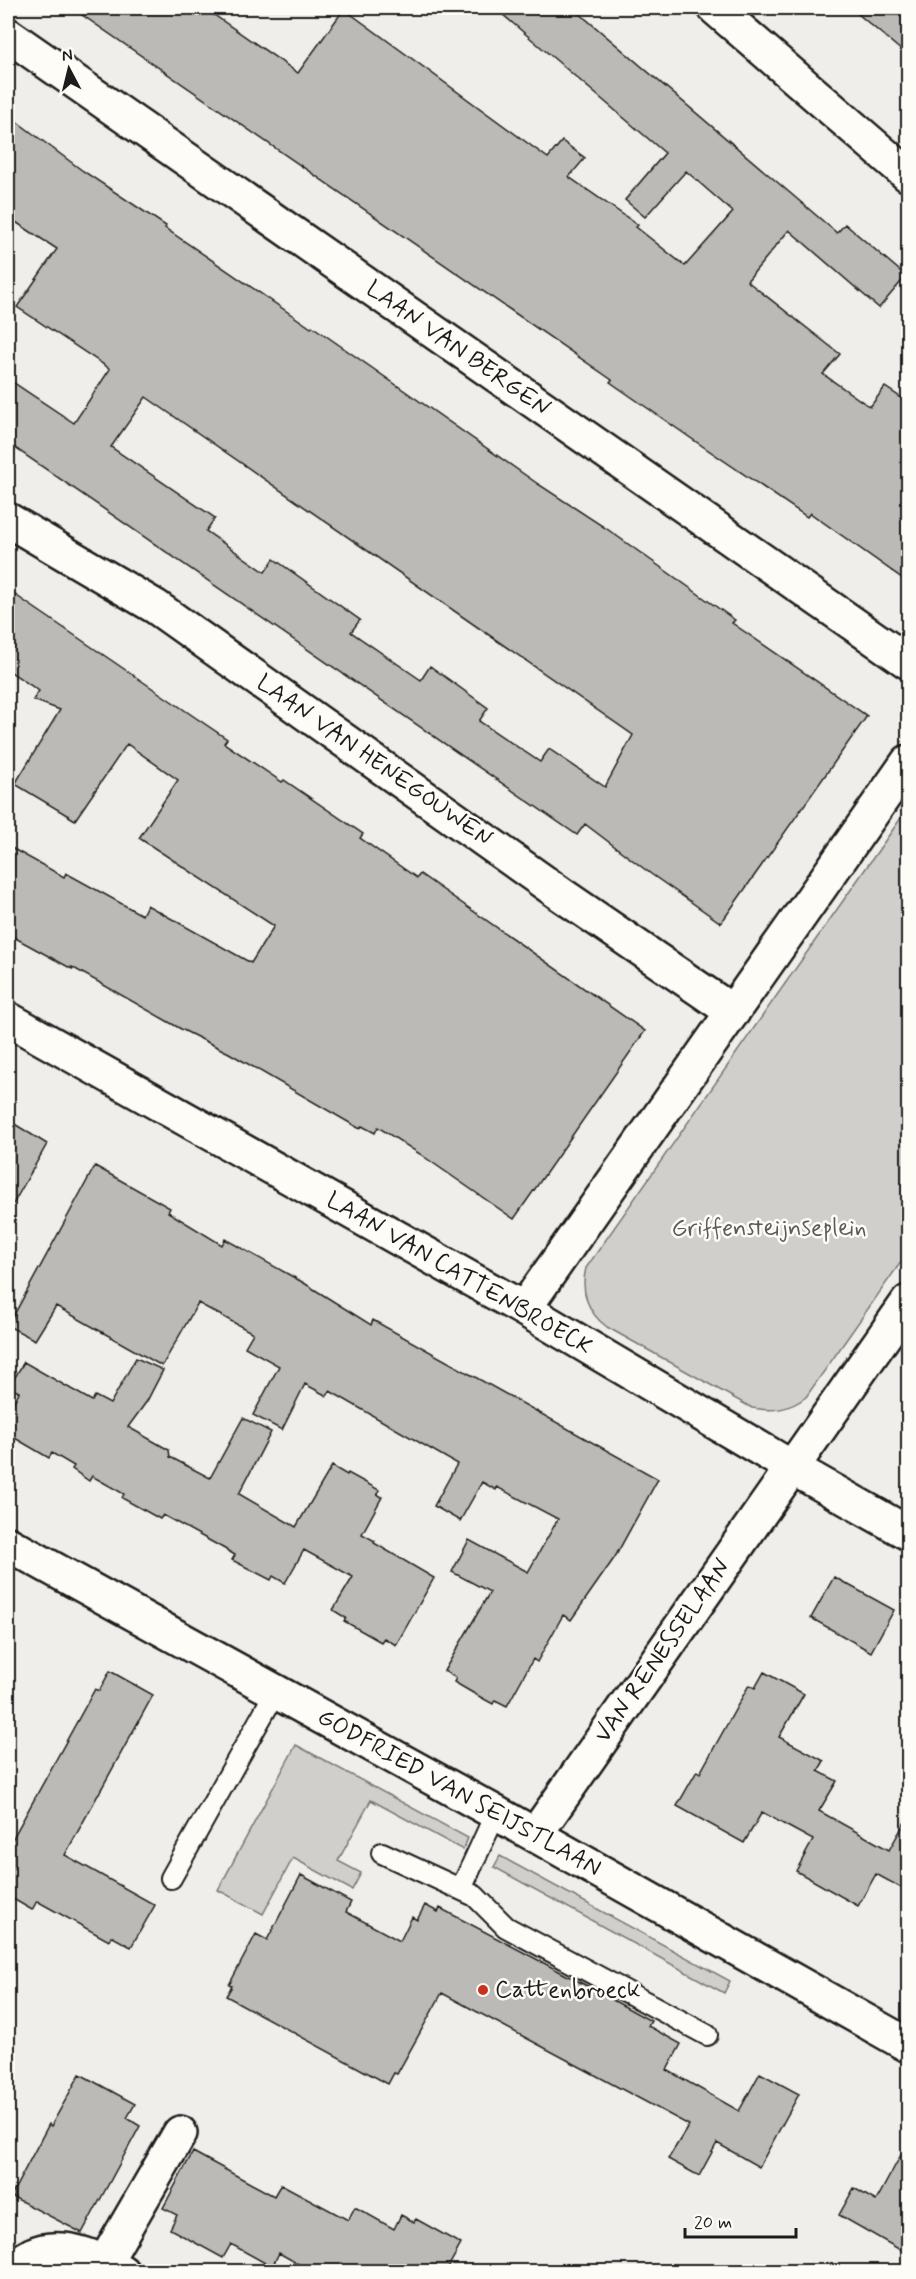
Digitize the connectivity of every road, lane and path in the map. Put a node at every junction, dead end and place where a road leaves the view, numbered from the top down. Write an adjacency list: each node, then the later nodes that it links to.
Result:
1 (715, 8): 3 (street)
2 (8, 35): 5 (street, LAAN VAN BERGEN)
3 (909, 175)
4 (8, 520): 7 (street, LAAN VAN HENEGOUWEN)
5 (909, 662)
6 (909, 762): 7 (street)
7 (734, 1012): 10 (street)
8 (8, 1019): 10 (street, LAAN VAN CATTENBROECK)
9 (909, 1302): 11 (street)
10 (524, 1309): 11 (street, LAAN VAN CATTENBROECK)
11 (791, 1467): 12 (street, LAAN VAN CATTENBROECK); 16 (street, VAN RENESSELAAN)
12 (909, 1533)
13 (8, 1544): 14 (street, GODFRIED VAN SEIJSTLAAN)
14 (276, 1691): 15 (street, GODFRIED VAN SEIJSTLAAN); 18 (lane)
15 (496, 1813): 16 (street, GODFRIED VAN SEIJSTLAAN); 19 (lane)
16 (535, 1835): 21 (street, GODFRIED VAN SEIJSTLAAN)
17 (382, 1853): 19 (lane)
18 (171, 1878)
19 (461, 1889): 20 (lane)
20 (707, 2035)
21 (909, 2045)
22 (180, 2133): 23 (street)
23 (114, 2267): 24 (street)
24 (12, 2271)

